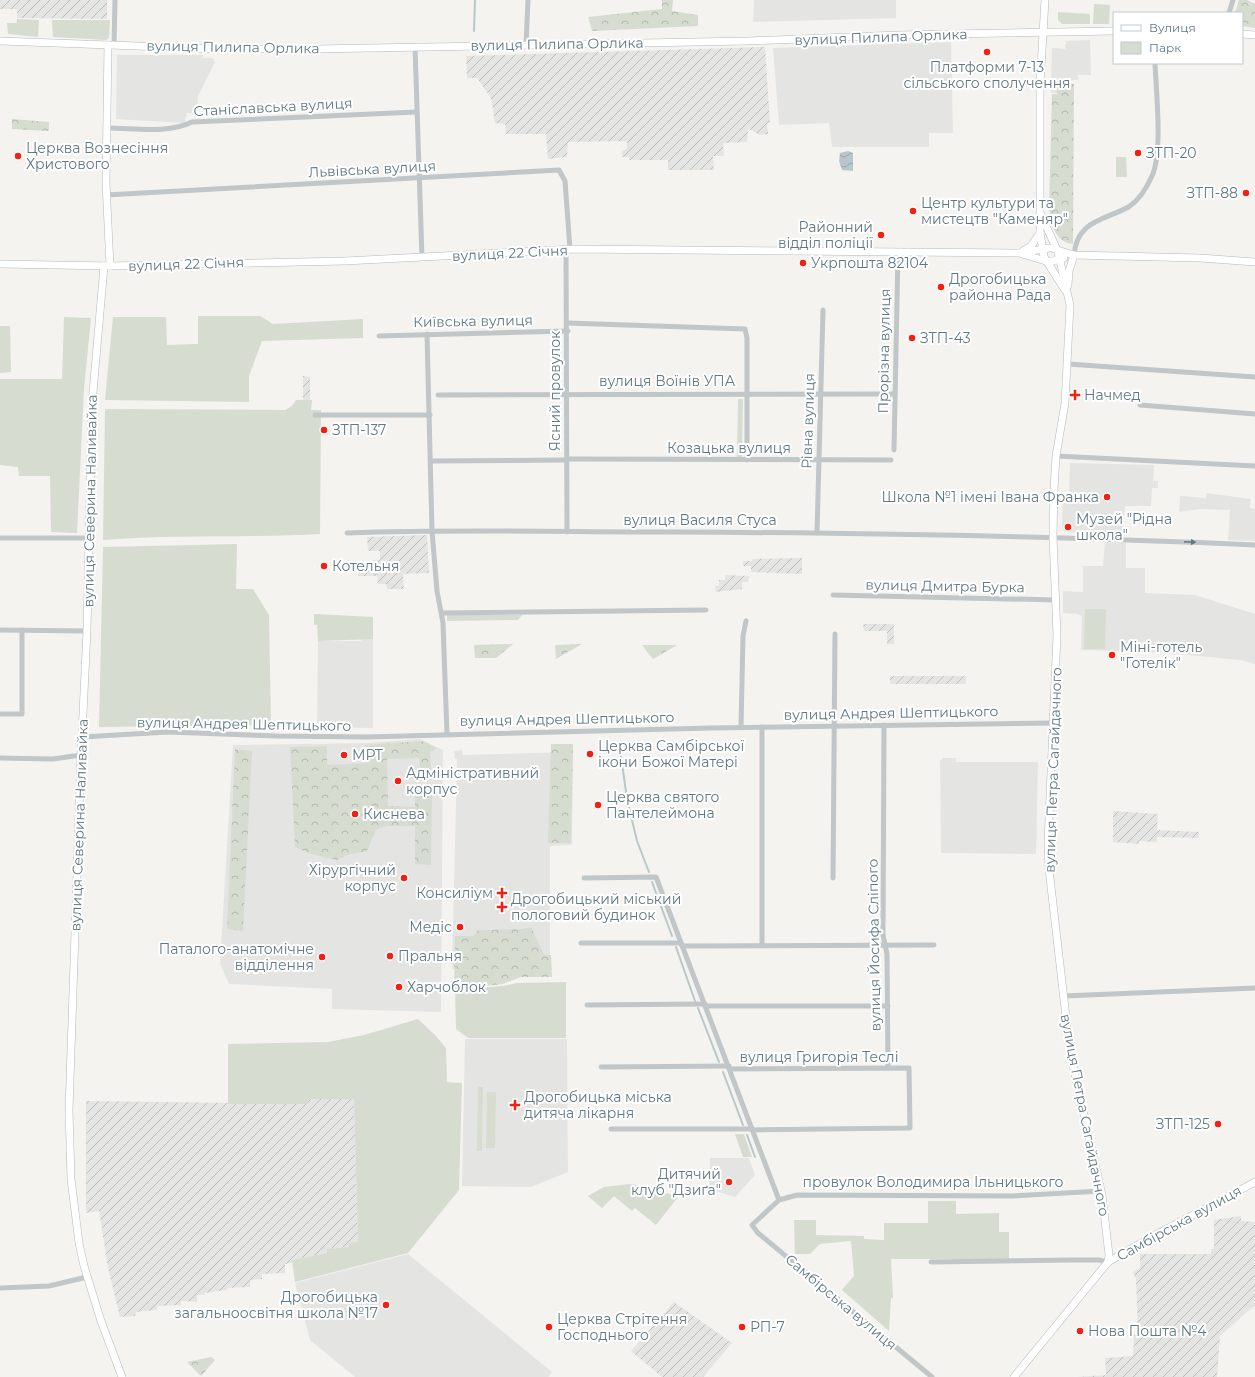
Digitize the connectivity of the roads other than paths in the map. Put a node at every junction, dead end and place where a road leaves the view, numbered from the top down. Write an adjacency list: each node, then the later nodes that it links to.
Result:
1 (114, 0): 11 (street, вулиця Северина Наливайка)
2 (528, 0): 12 (street)
3 (1045, 0): 7 (main road)
4 (1233, 0): 5 (street)
5 (1229, 12)
6 (1113, 31): 7 (main road, вулиця Пилипа Орлика)
7 (1042, 33): 12 (main road, вулиця Пилипа Орлика); 19 (main road)
8 (1243, 34): 9 (main road)
9 (1255, 35)
10 (0, 42): 11 (main road, вулиця Пилипа Орлика)
11 (111, 45): 13 (main road, вулиця Пилипа Орлика); 16 (main road, вулиця Северина Наливайка)
12 (526, 45): 13 (main road, вулиця Пилипа Орлика)
13 (415, 47): 15 (street)
14 (1155, 64): 24 (street)
15 (416, 112): 16 (street, Станіславська вулиця); 17 (street)
16 (107, 128): 18 (main road, вулиця Северина Наливайка)
17 (419, 179): 18 (street, Львівська вулиця); 21 (street, Львівська вулиця); 26 (street)
18 (106, 194): 29 (main road, вулиця Северина Наливайка)
19 (1040, 215): 20 (main road); 25 (main road)
20 (1040, 233): 23 (main road); 25 (main road)
21 (568, 249): 22 (main road, вулиця 22 Січня); 26 (main road, вулиця 22 Січня); 32 (street, Ясний провулок)
22 (898, 252): 23 (main road, вулиця 22 Січня); 41 (street, Прорізна вулиця)
23 (1020, 253): 25 (main road); 25 (main road)
24 (1074, 255): 25 (main road); 25 (main road); 27 (main road); 30 (main road)
25 (1050, 256): 30 (main road); 30 (main road)
26 (422, 258): 29 (main road, вулиця 22 Січня)
27 (1255, 262)
28 (0, 264): 29 (main road, вулиця 22 Січня)
29 (107, 266): 61 (main road, вулиця Северина Наливайка)
30 (1068, 295): 36 (main road, вулиця Петра Сагайдачного)
31 (823, 310): 39 (street, Рівна вулиця)
32 (567, 323): 33 (street, Ясний провулок); 38 (street)
33 (568, 331): 34 (street, Київська вулиця); 40 (street, Ясний провулок)
34 (427, 334): 35 (street, Київська вулиця); 46 (street)
35 (379, 336)
36 (1068, 364): 37 (street); 48 (main road, вулиця Петра Сагайдачного)
37 (1255, 377)
38 (747, 393): 39 (street, вулиця Воїнів УПА); 40 (street, вулиця Воїнів УПА); 50 (street)
39 (821, 393): 41 (street, вулиця Воїнів УПА); 51 (street, Рівна вулиця)
40 (567, 394): 42 (street, вулиця Воїнів УПА); 49 (street, Ясний провулок)
41 (895, 394): 47 (street, Прорізна вулиця)
42 (438, 395)
43 (1140, 406): 44 (street)
44 (1255, 414)
45 (315, 415): 46 (street)
46 (430, 415): 53 (street)
47 (894, 450)
48 (1056, 456): 54 (street); 59 (main road, вулиця Петра Сагайдачного)
49 (567, 460): 50 (street, Козацька вулиця); 53 (street, Козацька вулиця); 56 (street, Ясний провулок)
50 (747, 460): 51 (street, Козацька вулиця)
51 (818, 460): 52 (street, Козацька вулиця); 58 (street, Рівна вулиця)
52 (891, 460)
53 (430, 461): 55 (street)
54 (1255, 466)
55 (432, 531): 56 (street, вулиця Василя Стуса); 57 (street, вулиця Василя Стуса); 66 (street)
56 (567, 532): 58 (street, вулиця Василя Стуса)
57 (346, 533)
58 (817, 533): 59 (street, вулиця Василя Стуса)
59 (1053, 537): 62 (street, вулиця Василя Стуса, one-way to 62); 64 (main road, вулиця Петра Сагайдачного)
60 (0, 538): 61 (street)
61 (89, 538): 70 (main road, вулиця Северина Наливайка)
62 (1255, 546)
63 (833, 596): 64 (street, вулиця Дмитра Бурка)
64 (1057, 600): 73 (main road, вулиця Петра Сагайдачного)
65 (706, 610): 66 (street)
66 (442, 613): 78 (street)
67 (746, 621): 76 (street)
68 (0, 630): 69 (street)
69 (22, 630): 70 (street); 72 (street)
70 (87, 631): 79 (main road, вулиця Северина Наливайка)
71 (835, 634): 75 (street)
72 (0, 714)
73 (1053, 723): 74 (street, вулиця Андрея Шептицького); 90 (main road, вулиця Петра Сагайдачного)
74 (884, 725): 75 (street, вулиця Андрея Шептицького); 87 (street, вулиця Йосифа Сліпого)
75 (834, 726): 77 (street, вулиця Андрея Шептицького); 83 (street)
76 (741, 727): 77 (street, вулиця Андрея Шептицького); 78 (street, вулиця Андрея Шептицького)
77 (762, 727): 86 (street)
78 (447, 734): 79 (street, вулиця Андрея Шептицького)
79 (82, 737): 80 (main road, вулиця Северина Наливайка)
80 (81, 755): 81 (street); 105 (main road, вулиця Северина Наливайка)
81 (0, 758)
82 (584, 878): 85 (street)
83 (833, 878)
84 (582, 943): 85 (street)
85 (682, 944): 86 (street); 92 (street)
86 (762, 944): 87 (street)
87 (885, 945): 88 (street); 93 (street, вулиця Йосифа Сліпого)
88 (934, 945)
89 (1255, 988): 90 (street)
90 (1064, 996): 100 (main road, вулиця Петра Сагайдачного)
91 (587, 1005): 92 (street)
92 (705, 1005): 93 (street); 95 (street)
93 (888, 1006): 96 (street, вулиця Йосифа Сліпого)
94 (602, 1067): 95 (street, вулиця Григорія Теслі)
95 (729, 1068): 96 (street, вулиця Григорія Теслі); 98 (street)
96 (888, 1068): 98 (street, вулиця Григорія Теслі)
97 (611, 1129): 98 (street)
98 (752, 1129): 101 (street)
99 (1255, 1182): 104 (main road, Самбірська вулиця)
100 (1101, 1191): 101 (street, провулок Володимира Ільницького); 104 (main road, вулиця Петра Сагайдачного)
101 (780, 1200): 102 (street, провулок Володимира Ільницького)
102 (752, 1225): 108 (street, Самбірська вулиця)
103 (931, 1262): 104 (street)
104 (1108, 1262): 109 (main road, Самбірська вулиця)
105 (87, 1277): 106 (street); 107 (main road, вулиця Северина Наливайка)
106 (0, 1288)
107 (122, 1377)
108 (932, 1377)
109 (1014, 1377)

